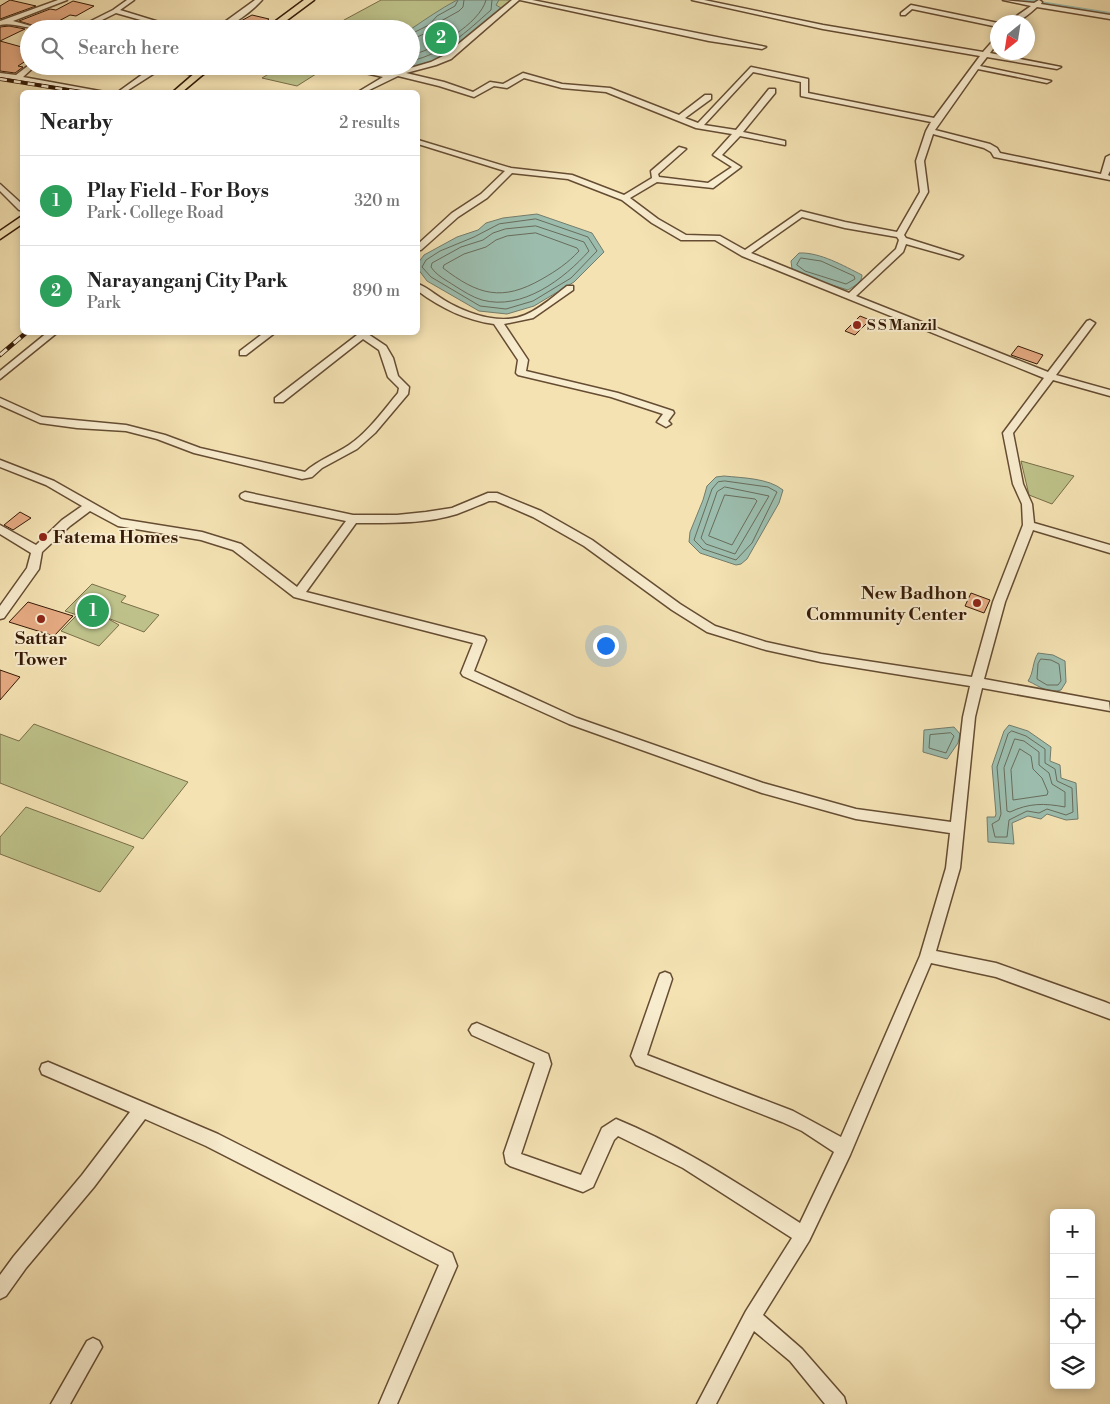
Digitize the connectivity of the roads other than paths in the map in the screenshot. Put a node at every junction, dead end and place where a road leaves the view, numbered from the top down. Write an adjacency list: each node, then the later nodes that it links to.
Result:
1 (64, 0): 22 (street)
2 (131, 0): 13 (street)
3 (258, 0): 19 (street)
4 (300, 0): 20 (main road)
5 (310, 0): 21 (main road)
6 (516, 0): 30 (street)
7 (523, 0): 25 (street)
8 (695, 0): 27 (street)
9 (917, 0): 12 (street)
10 (1006, 0): 11 (street)
11 (1038, 4): 15 (street); 16 (street)
12 (911, 7): 14 (street); 23 (street)
13 (115, 11): 17 (street); 18 (street)
14 (903, 14)
15 (1025, 15)
16 (1110, 17)
17 (96, 20)
18 (147, 20)
19 (232, 20)
20 (272, 20)
21 (282, 20)
22 (3, 22): 24 (street)
23 (990, 22)
24 (20, 25)
25 (762, 47)
26 (990, 48): 27 (street)
27 (986, 54): 28 (street); 29 (street)
28 (1056, 66)
29 (976, 67): 41 (street); 50 (street)
30 (420, 68)
31 (21, 75): 40 (street)
32 (146, 75): 43 (street)
33 (199, 75): 44 (main road)
34 (208, 75): 45 (main road)
35 (385, 75): 39 (street)
36 (394, 75): 39 (street)
37 (403, 75): 49 (street)
38 (0, 76): 40 (street)
39 (390, 76): 46 (street)
40 (17, 78): 42 (street)
41 (1047, 81)
42 (90, 90)
43 (124, 90)
44 (180, 90)
45 (190, 90)
46 (365, 90)
47 (772, 91): 53 (street)
48 (708, 97): 49 (street)
49 (679, 119): 51 (street)
50 (936, 121): 51 (street); 52 (street)
51 (699, 126): 53 (street)
52 (930, 131): 59 (street); 68 (street)
53 (738, 133): 55 (street); 60 (street)
54 (420, 143): 58 (street)
55 (782, 143)
56 (682, 149): 60 (street)
57 (1110, 157): 59 (street)
58 (510, 170): 62 (street); 69 (street)
59 (1107, 178)
60 (656, 180): 62 (street)
61 (0, 186): 63 (street)
62 (625, 198): 70 (street)
63 (20, 207)
64 (20, 210): 66 (main road)
65 (20, 221): 67 (main road)
66 (0, 225)
67 (0, 236)
68 (902, 238): 70 (street); 71 (street); 74 (street)
69 (420, 246)
70 (745, 254): 74 (street)
71 (959, 256)
72 (420, 288): 75 (street)
73 (570, 288): 75 (street)
74 (850, 297): 83 (street)
75 (498, 322): 87 (street)
76 (1090, 323): 83 (street)
77 (50, 335): 82 (street)
78 (268, 335): 81 (street)
79 (359, 335): 85 (street)
80 (362, 335): 86 (street)
81 (243, 353)
82 (0, 376)
83 (1050, 376): 84 (street); 92 (street)
84 (1110, 394)
85 (279, 400)
86 (0, 401)
87 (666, 424)
88 (0, 463): 90 (street)
89 (245, 496): 91 (street)
90 (90, 506): 95 (street); 96 (street)
91 (353, 518): 96 (street); 98 (street)
92 (1029, 524): 94 (street); 98 (street)
93 (0, 529): 95 (street)
94 (1110, 549)
95 (37, 551): 97 (street)
96 (298, 594): 100 (street)
97 (0, 615)
98 (976, 682): 99 (street); 100 (street)
99 (1109, 708)
100 (958, 830): 101 (street)
101 (927, 956): 103 (street); 107 (street)
102 (665, 979): 107 (street)
103 (1110, 1012)
104 (477, 1030): 108 (street)
105 (48, 1069): 106 (street)
106 (142, 1110): 109 (street); 113 (street)
107 (844, 1150): 108 (street)
108 (803, 1236): 110 (street)
109 (0, 1290)
110 (752, 1317): 114 (street); 115 (street)
111 (93, 1347): 112 (street)
112 (60, 1404)
113 (388, 1404)
114 (706, 1404)
115 (837, 1404)

